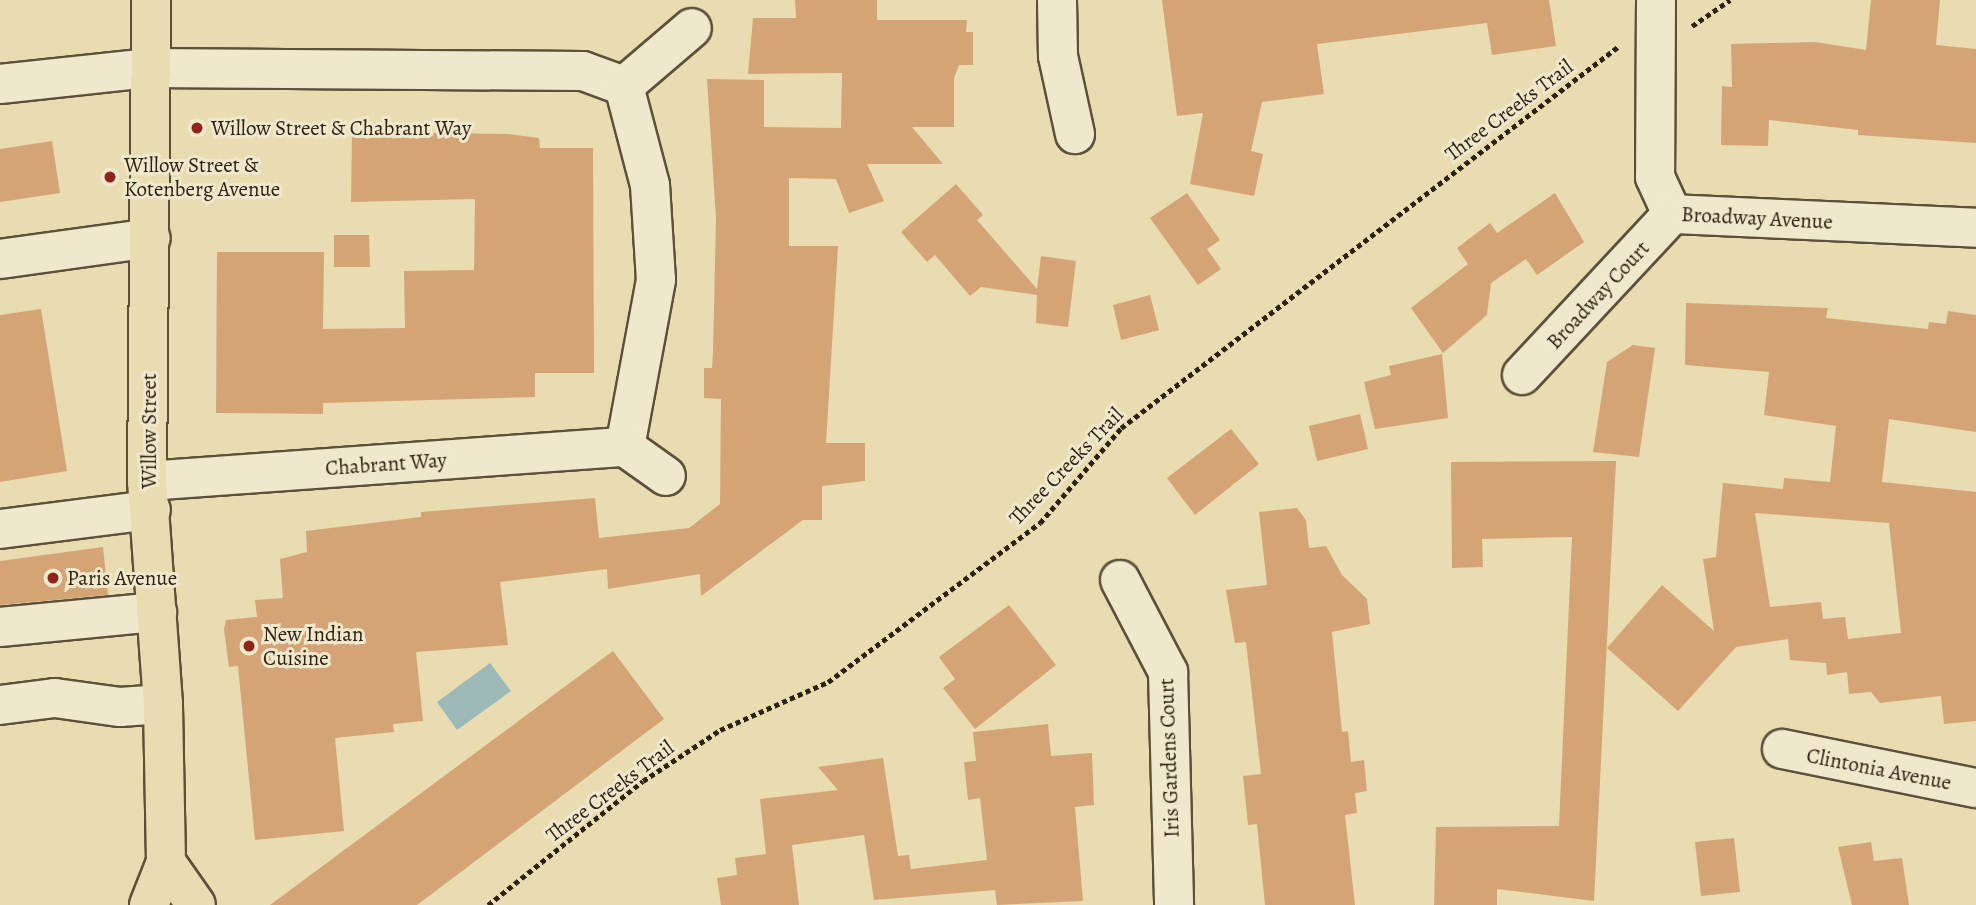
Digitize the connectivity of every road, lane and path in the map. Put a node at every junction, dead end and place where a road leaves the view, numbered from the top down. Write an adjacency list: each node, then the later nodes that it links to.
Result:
1 (151, 0): 8 (main road, Willow Street)
2 (1058, 0): 11 (street)
3 (1656, 0): 12 (street, Broadway Avenue)
4 (1730, 0): 5 (path)
5 (1695, 25)
6 (692, 28): 10 (street)
7 (1618, 46): 31 (path, Three Creeks Trail)
8 (150, 68): 9 (street); 10 (street); 14 (main road, Willow Street)
9 (0, 84)
10 (624, 86): 17 (street)
11 (1075, 134)
12 (1672, 214): 13 (street, Broadway Avenue); 16 (street, Broadway Court)
13 (1976, 228)
14 (151, 238): 15 (street); 19 (main road, Willow Street)
15 (0, 260)
16 (1522, 375)
17 (625, 447): 18 (street); 19 (street, Chabrant Way)
18 (666, 477)
19 (149, 496): 20 (street, Chabrant Way); 22 (main road, Willow Street)
20 (0, 530)
21 (1120, 580): 32 (street, Iris Gardens Court)
22 (157, 612): 23 (street); 24 (main road, Willow Street)
23 (0, 627)
24 (163, 704): 25 (street); 28 (main road, Willow Street)
25 (0, 705)
26 (1782, 750): 27 (street, Clintonia Avenue)
27 (1976, 788)
28 (166, 862): 29 (main road, Willow Street); 30 (main road)
29 (149, 905)
30 (196, 905)
31 (488, 905)
32 (1174, 905)

